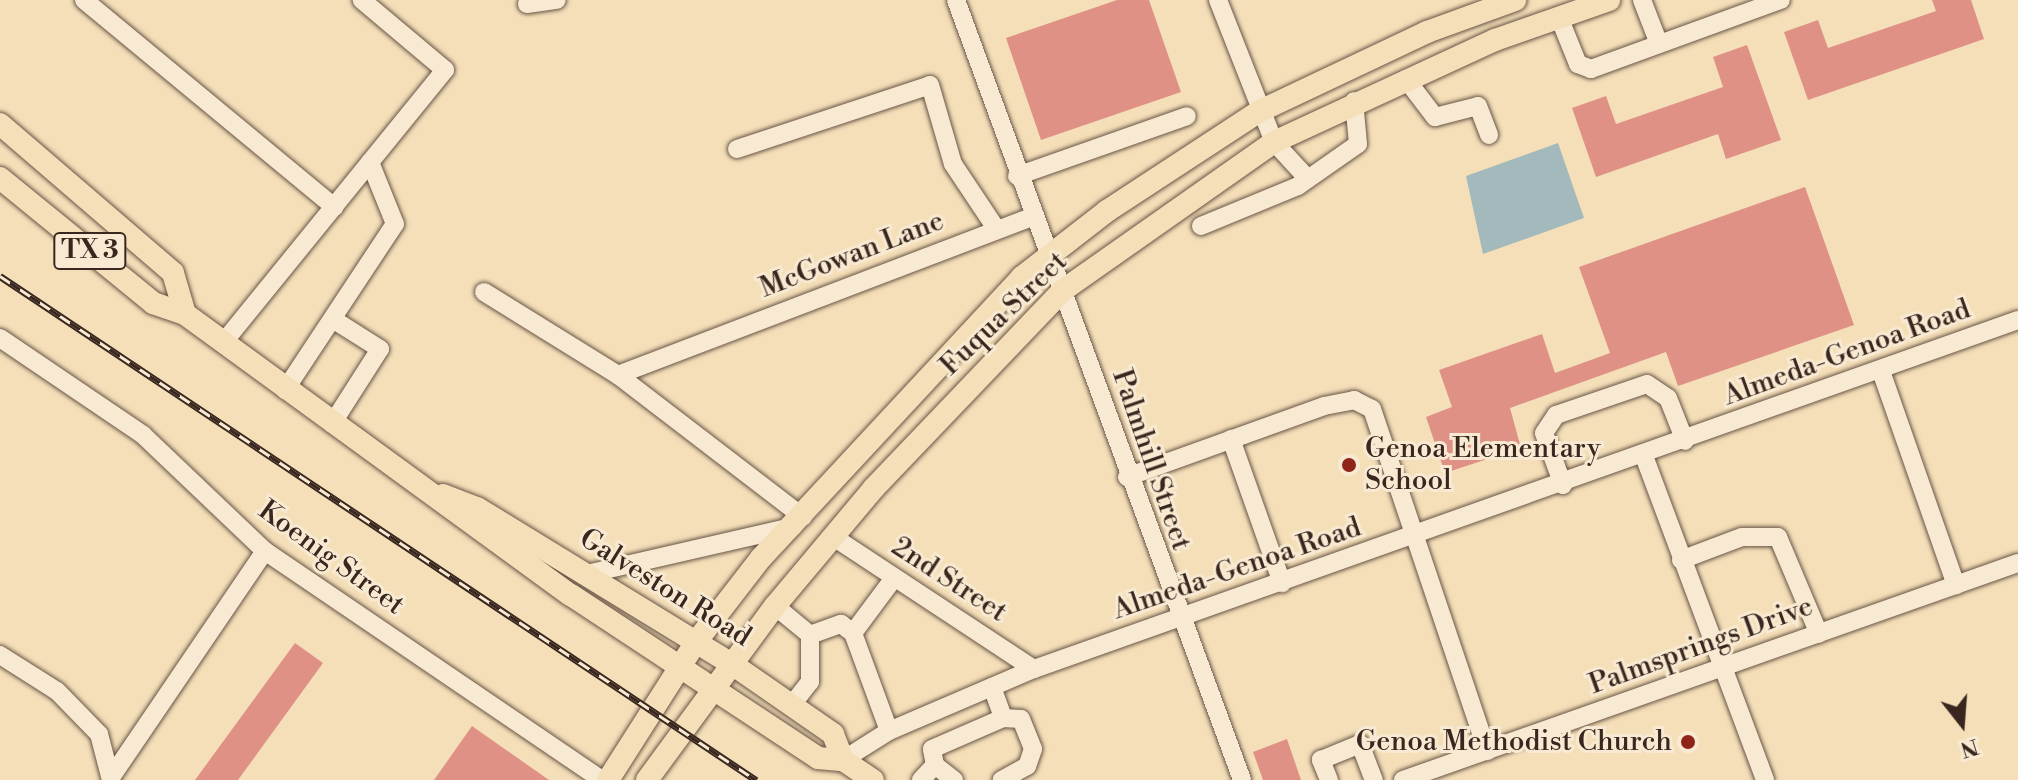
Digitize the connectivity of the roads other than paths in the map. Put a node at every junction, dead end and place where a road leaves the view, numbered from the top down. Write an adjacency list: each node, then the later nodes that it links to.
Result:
1 (84, 0): 28 (street)
2 (362, 0): 24 (street)
3 (557, 0): 10 (street)
4 (956, 0): 25 (street)
5 (1218, 0): 18 (street)
6 (1515, 0): 12 (main road, Fuqua Street)
7 (1609, 0): 13 (main road, Fuqua Street)
8 (1642, 0): 15 (street)
9 (1781, 0): 11 (street)
10 (527, 4)
11 (1738, 7): 15 (street)
12 (1486, 11): 14 (street); 18 (main road, Fuqua Street)
13 (1559, 17): 14 (main road, Fuqua Street); 15 (street)
14 (1495, 40): 16 (main road, Fuqua Street)
15 (1659, 44)
16 (1406, 79): 17 (main road, Fuqua Street); 21 (street)
17 (1354, 101): 22 (main road, Fuqua Street); 27 (street)
18 (1260, 111): 22 (street); 32 (main road, Fuqua Street)
19 (1187, 116): 25 (street)
20 (0, 124): 35 (main road, TX 3)
21 (1489, 135)
22 (1274, 142): 27 (street); 33 (main road, Fuqua Street)
23 (737, 149): 31 (street)
24 (370, 162): 28 (street); 36 (street)
25 (1017, 176): 29 (street)
26 (0, 178): 35 (main road, Galveston Road / TX 3)
27 (1308, 179): 30 (street)
28 (334, 207): 39 (street)
29 (1032, 217): 31 (street, McGowan Lane); 32 (street)
30 (1201, 226)
31 (997, 230): 41 (street, McGowan Lane)
32 (1047, 256): 33 (street); 50 (main road, Fuqua Street)
33 (1062, 291): 47 (street, Palmhill Street); 51 (main road, Fuqua Street)
34 (484, 292): 41 (street)
35 (185, 314): 39 (main road, Galveston Road / TX 3)
36 (334, 320): 42 (street); 43 (street)
37 (2018, 320): 40 (street, Almeda-Genoa Road)
38 (0, 338): 53 (street, Koenig Street)
39 (223, 343): 42 (main road, Galveston Road / TX 3)
40 (1881, 371): 45 (street, Almeda-Genoa Road); 59 (street)
41 (618, 375): 50 (street)
42 (285, 390): 43 (main road, Galveston Road / TX 3)
43 (332, 424): 49 (main road, Galveston Road / TX 3)
44 (1231, 439): 47 (street); 52 (street); 58 (street)
45 (1685, 441): 46 (street, Almeda-Genoa Road); 48 (street)
46 (1644, 456): 48 (street, Almeda-Genoa Road); 54 (street)
47 (1127, 477): 61 (street, Palmhill Street)
48 (1563, 485): 52 (street, Almeda-Genoa Road)
49 (434, 492): 56 (main road, Galveston Road / TX 3); 68 (main road, Galveston Road / TX 3)
50 (798, 522): 56 (street); 65 (main road, Fuqua Street)
51 (835, 538): 57 (street, 2nd Street); 60 (main road, Fuqua Street)
52 (1410, 539): 58 (street, Almeda-Genoa Road); 78 (street)
53 (265, 551): 81 (street); 82 (street, Koenig Street)
54 (1681, 560): 63 (street); 70 (street)
55 (2018, 563): 59 (street, Palmsprings Drive)
56 (587, 574): 65 (main road, Galveston Road / TX 3)
57 (894, 578): 62 (street); 69 (street, 2nd Street)
58 (1282, 583): 61 (street, Almeda-Genoa Road)
59 (1956, 585): 63 (street, Palmsprings Drive)
60 (775, 606): 64 (street); 67 (main road, Fuqua Street)
61 (1177, 620): 69 (street, Almeda-Genoa Road); 89 (street, Palmhill Street)
62 (853, 633): 64 (street); 76 (street)
63 (1819, 634): 70 (street, Palmsprings Drive)
64 (810, 635): 73 (street)
65 (696, 642): 67 (main road, Galveston Road / TX 3); 68 (main road, Fuqua Street)
66 (0, 655): 81 (street)
67 (732, 664): 72 (main road, Fuqua Street); 73 (main road, Galveston Road / TX 3)
68 (680, 668): 72 (main road, Galveston Road / TX 3); 83 (main road, Fuqua Street)
69 (1034, 669): 71 (street, Almeda-Genoa Road)
70 (1720, 669): 78 (street, Palmsprings Drive); 93 (street)
71 (992, 687): 74 (street, Almeda-Genoa Road); 75 (street)
72 (713, 691): 79 (main road, Galveston Road / TX 3); 84 (main road, Fuqua Street)
73 (791, 706): 79 (main road, Galveston Road / TX 3)
74 (934, 712): 76 (street, Almeda-Genoa Road); 77 (street)
75 (1003, 718): 77 (street); 88 (street)
76 (889, 731): 79 (street, Almeda-Genoa Road)
77 (945, 740): 80 (street)
78 (1487, 751): 92 (street, Palmsprings Drive)
79 (843, 760): 85 (main road, Galveston Road / TX 3)
80 (935, 765): 86 (street); 87 (street)
81 (111, 778)
82 (602, 780)
83 (608, 780)
84 (647, 780)
85 (873, 780)
86 (921, 780)
87 (954, 780)
88 (1002, 780)
89 (1242, 780)
90 (1329, 780): 91 (street)
91 (1374, 780)
92 (1403, 780)
93 (1765, 780)

